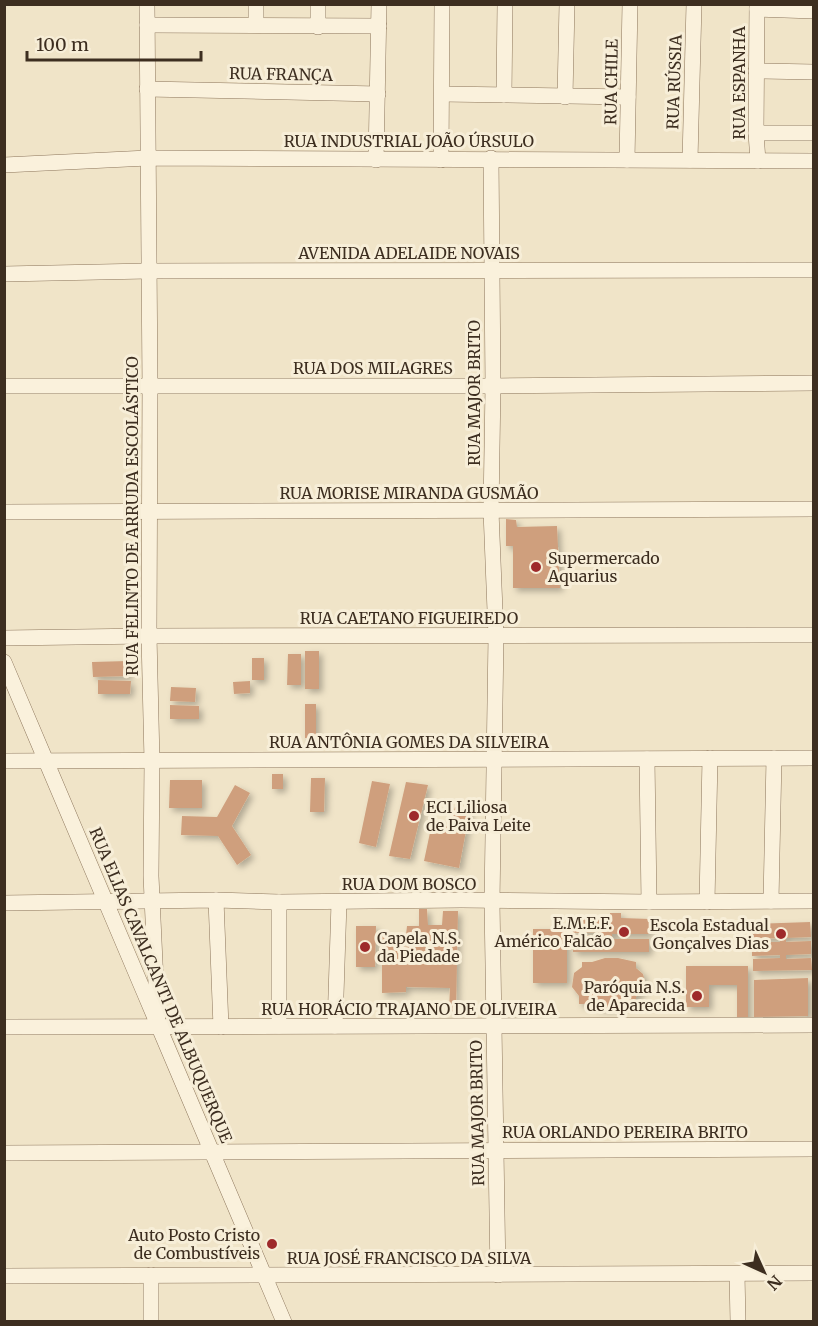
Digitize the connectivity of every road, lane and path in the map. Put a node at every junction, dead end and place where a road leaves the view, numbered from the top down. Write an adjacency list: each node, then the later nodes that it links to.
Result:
1 (147, 4): 12 (street, RUA FELINTO DE ARRUDA ESCOLÁSTICO)
2 (256, 4): 13 (street)
3 (318, 4): 15 (street)
4 (379, 4): 14 (street)
5 (442, 4): 20 (street)
6 (505, 4): 21 (street)
7 (567, 4): 22 (street)
8 (630, 4): 23 (street, RUA CHILE)
9 (694, 4): 31 (street, RUA RÚSSIA)
10 (757, 7): 11 (street); 16 (street, RUA ESPANHA)
11 (813, 11)
12 (147, 25): 13 (street); 18 (street, RUA FELINTO DE ARRUDA ESCOLÁSTICO)
13 (256, 25): 15 (street)
14 (379, 26): 15 (street); 19 (street)
15 (318, 27)
16 (756, 71): 17 (street); 24 (street, RUA ESPANHA)
17 (813, 72)
18 (147, 88): 19 (street, RUA FRANÇA); 26 (street, RUA FELINTO DE ARRUDA ESCOLÁSTICO)
19 (378, 94): 28 (street)
20 (442, 94): 21 (street); 29 (street)
21 (504, 95): 22 (street)
22 (565, 97): 23 (street)
23 (628, 97): 30 (street, RUA CHILE)
24 (756, 133): 25 (street); 32 (street, RUA ESPANHA)
25 (813, 134)
26 (148, 158): 28 (street, RUA INDUSTRIAL JOÃO ÚRSULO); 34 (street, RUA INDUSTRIAL JOÃO ÚRSULO); 36 (street, RUA FELINTO DE ARRUDA ESCOLÁSTICO)
27 (491, 158): 29 (street, RUA INDUSTRIAL JOÃO ÚRSULO); 30 (street, RUA INDUSTRIAL JOÃO ÚRSULO); 37 (street, RUA MAJOR BRITO)
28 (376, 160): 29 (street, RUA INDUSTRIAL JOÃO ÚRSULO)
29 (441, 160)
30 (627, 160): 31 (street, RUA INDUSTRIAL JOÃO ÚRSULO)
31 (690, 160): 32 (street, RUA INDUSTRIAL JOÃO ÚRSULO)
32 (758, 161): 33 (street, RUA INDUSTRIAL JOÃO ÚRSULO)
33 (813, 161)
34 (4, 165)
35 (813, 270): 37 (street, AVENIDA ADELAIDE NOVAIS)
36 (147, 271): 37 (street, AVENIDA ADELAIDE NOVAIS); 38 (street, AVENIDA ADELAIDE NOVAIS); 41 (street, RUA FELINTO DE ARRUDA ESCOLÁSTICO)
37 (492, 272): 42 (street, RUA MAJOR BRITO)
38 (4, 274)
39 (813, 383): 42 (street, RUA DOS MILAGRES)
40 (4, 386): 41 (street, RUA DOS MILAGRES)
41 (150, 386): 42 (street, RUA DOS MILAGRES); 44 (street, RUA FELINTO DE ARRUDA ESCOLÁSTICO)
42 (493, 386): 45 (street, RUA MAJOR BRITO)
43 (813, 509): 45 (street, RUA MORISE MIRANDA GUSMÃO)
44 (148, 511): 45 (street, RUA MORISE MIRANDA GUSMÃO); 46 (street, RUA MORISE MIRANDA GUSMÃO); 48 (street, RUA FELINTO DE ARRUDA ESCOLÁSTICO)
45 (491, 511): 49 (street, RUA MAJOR BRITO)
46 (4, 512)
47 (813, 635): 49 (street, RUA CAETANO FIGUEIREDO)
48 (149, 636): 49 (street, RUA CAETANO FIGUEIREDO); 50 (street, RUA CAETANO FIGUEIREDO); 59 (street, RUA FELINTO DE ARRUDA ESCOLÁSTICO)
49 (496, 636): 57 (street, RUA MAJOR BRITO)
50 (4, 639)
51 (4, 662): 56 (street, RUA ELIAS CAVALCANTI DE ALBUQUERQUE)
52 (710, 758): 53 (street, RUA ANTÔNIA GOMES DA SILVEIRA); 55 (street, RUA ANTÔNIA GOMES DA SILVEIRA); 68 (street)
53 (774, 758): 54 (street, RUA ANTÔNIA GOMES DA SILVEIRA); 62 (street)
54 (813, 758)
55 (647, 759): 57 (street, RUA ANTÔNIA GOMES DA SILVEIRA); 67 (street)
56 (46, 760): 58 (street, RUA ANTÔNIA GOMES DA SILVEIRA); 59 (street, RUA ANTÔNIA GOMES DA SILVEIRA); 70 (street, RUA ELIAS CAVALCANTI DE ALBUQUERQUE)
57 (494, 760): 59 (street, RUA ANTÔNIA GOMES DA SILVEIRA); 66 (street, RUA MAJOR BRITO)
58 (4, 761)
59 (152, 761): 61 (street, RUA FELINTO DE ARRUDA ESCOLÁSTICO)
60 (216, 900): 61 (street, RUA DOM BOSCO); 64 (street, RUA DOM BOSCO); 77 (street)
61 (151, 901): 70 (street, RUA DOM BOSCO); 76 (street, RUA FELINTO DE ARRUDA ESCOLÁSTICO)
62 (771, 901): 63 (street, RUA DOM BOSCO); 68 (street, RUA DOM BOSCO)
63 (813, 901)
64 (279, 902): 65 (street, RUA DOM BOSCO); 72 (street)
65 (339, 902): 66 (street, RUA DOM BOSCO); 73 (street)
66 (492, 902): 67 (street, RUA DOM BOSCO); 74 (street, RUA MAJOR BRITO)
67 (649, 902): 68 (street, RUA DOM BOSCO)
68 (707, 902)
69 (4, 903): 70 (street, RUA DOM BOSCO)
70 (106, 903): 76 (street, RUA ELIAS CAVALCANTI DE ALBUQUERQUE)
71 (813, 1025): 74 (street, RUA HORÁCIO TRAJANO DE OLIVEIRA)
72 (279, 1026): 73 (street, RUA HORÁCIO TRAJANO DE OLIVEIRA); 77 (street, RUA HORÁCIO TRAJANO DE OLIVEIRA)
73 (335, 1026): 74 (street, RUA HORÁCIO TRAJANO DE OLIVEIRA)
74 (493, 1026): 79 (street, RUA MAJOR BRITO)
75 (4, 1027): 76 (street, RUA HORÁCIO TRAJANO DE OLIVEIRA)
76 (158, 1027): 77 (street, RUA HORÁCIO TRAJANO DE OLIVEIRA); 81 (street, RUA ELIAS CAVALCANTI DE ALBUQUERQUE)
77 (221, 1027)
78 (813, 1149): 79 (street, RUA ORLANDO PEREIRA BRITO)
79 (497, 1151): 81 (street, RUA ORLANDO PEREIRA BRITO); 85 (street, RUA MAJOR BRITO)
80 (4, 1153): 81 (street, RUA ORLANDO PEREIRA BRITO)
81 (213, 1153): 87 (street, RUA ELIAS CAVALCANTI DE ALBUQUERQUE)
82 (813, 1273): 83 (street, RUA JOSÉ FRANCISCO DA SILVA)
83 (737, 1274): 85 (street, RUA JOSÉ FRANCISCO DA SILVA); 90 (street)
84 (151, 1275): 86 (street, RUA JOSÉ FRANCISCO DA SILVA); 87 (street, RUA JOSÉ FRANCISCO DA SILVA); 88 (street)
85 (498, 1275): 87 (street, RUA JOSÉ FRANCISCO DA SILVA)
86 (4, 1276)
87 (265, 1276): 89 (street, RUA ELIAS CAVALCANTI DE ALBUQUERQUE)
88 (151, 1322)
89 (284, 1322)
90 (738, 1322)

